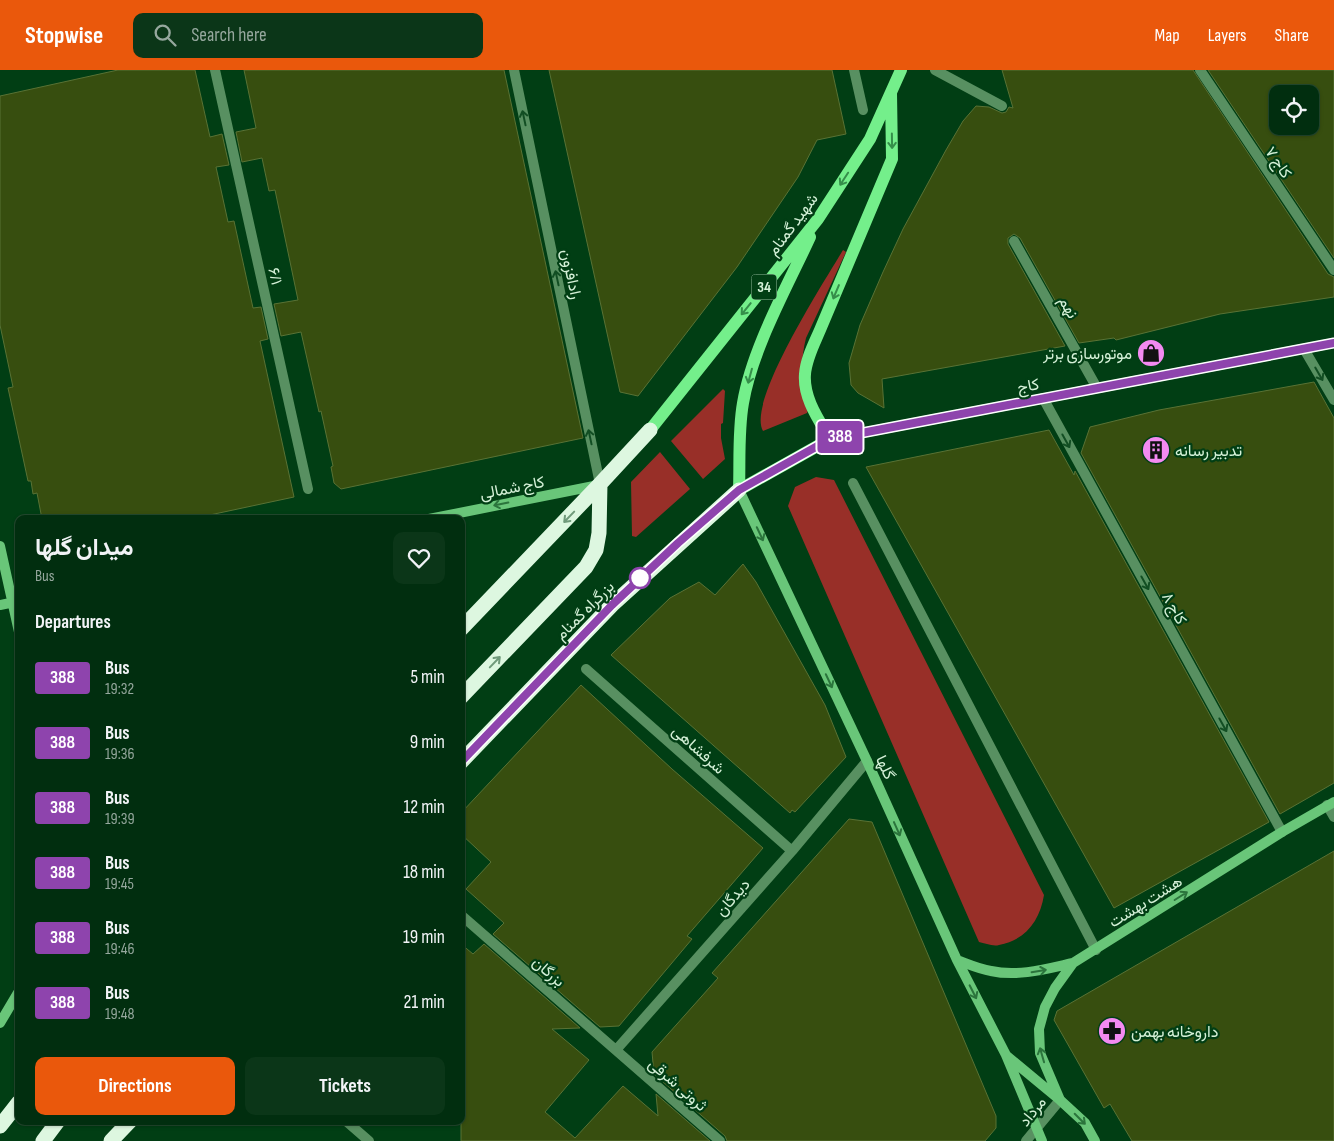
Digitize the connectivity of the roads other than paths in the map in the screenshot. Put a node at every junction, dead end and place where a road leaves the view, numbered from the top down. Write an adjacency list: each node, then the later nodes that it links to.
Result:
1 (215, 70): 22 (street, ۶/۱)
2 (514, 70): 21 (street, رادافزون, one-way to 2)
3 (854, 70): 9 (street)
4 (900, 70): 7 (main road, شهید گمنام / 34)
5 (935, 70): 8 (street)
6 (1200, 70): 12 (street, کاج ۷)
7 (891, 92): 10 (main road, شهید گمنام / 34, one-way to 10); 19 (main road, one-way to 19)
8 (1002, 106)
9 (863, 110)
10 (818, 219): 18 (main road, شهید گمنام / 34, one-way to 18); 23 (main road, 34, one-way to 23)
11 (1014, 241): 15 (street, نهم)
12 (1334, 270)
13 (1334, 343): 14 (main road, کاج)
14 (1304, 349): 15 (main road, کاج); 17 (street, one-way to 17)
15 (1098, 388): 16 (main road, کاج)
16 (1043, 398): 19 (main road, کاج); 36 (street, کاج ۸, one-way to 36)
17 (1334, 400)
18 (650, 430): 21 (highway, 34)
19 (830, 439): 23 (main road, کاج)
20 (853, 483): 39 (street)
21 (600, 484): 24 (main road, کاج شمالی, one-way to 24); 29 (highway, 34, one-way to 29); 31 (highway, one-way to 21)
22 (308, 489)
23 (739, 490): 32 (highway, بزرگراه گمنام); 33 (main road, گلها, one-way to 33)
24 (449, 515)
25 (0, 546): 26 (main road)
26 (15, 598)
27 (15, 602): 28 (main road)
28 (0, 605)
29 (465, 625)
30 (586, 669): 37 (street, شرفشاهی)
31 (465, 693)
32 (465, 758)
33 (867, 761): 37 (street, دیدگان); 40 (main road, گلها, one-way to 40)
34 (1331, 804): 35 (street); 36 (main road, هشت بهشت)
35 (1334, 817)
36 (1282, 832): 39 (main road, هشت بهشت, one-way to 36)
37 (792, 851): 44 (street, دیدگان)
38 (465, 918): 44 (street, بزرگان)
39 (1096, 950): 41 (main road, هشت بهشت)
40 (957, 960): 41 (main road, هشت بهشت, one-way to 41); 45 (main road, گلها, one-way to 45)
41 (1073, 963): 46 (main road, one-way to 41)
42 (15, 999): 43 (main road)
43 (0, 1023)
44 (616, 1050): 56 (street, ثروتی شرقی)
45 (1006, 1055): 46 (main road, گلها); 52 (main road, گلها)
46 (1060, 1100): 52 (street, مرداد); 59 (main road, گلها, one-way to 59)
47 (15, 1107): 51 (highway)
48 (55, 1125): 53 (highway)
49 (126, 1125): 54 (highway)
50 (351, 1125): 55 (street)
51 (0, 1126)
52 (1037, 1130): 57 (street, مرداد); 58 (main road, گلها)
53 (42, 1141)
54 (111, 1141)
55 (369, 1141)
56 (720, 1141)
57 (1026, 1141)
58 (1042, 1141)
59 (1095, 1141)

